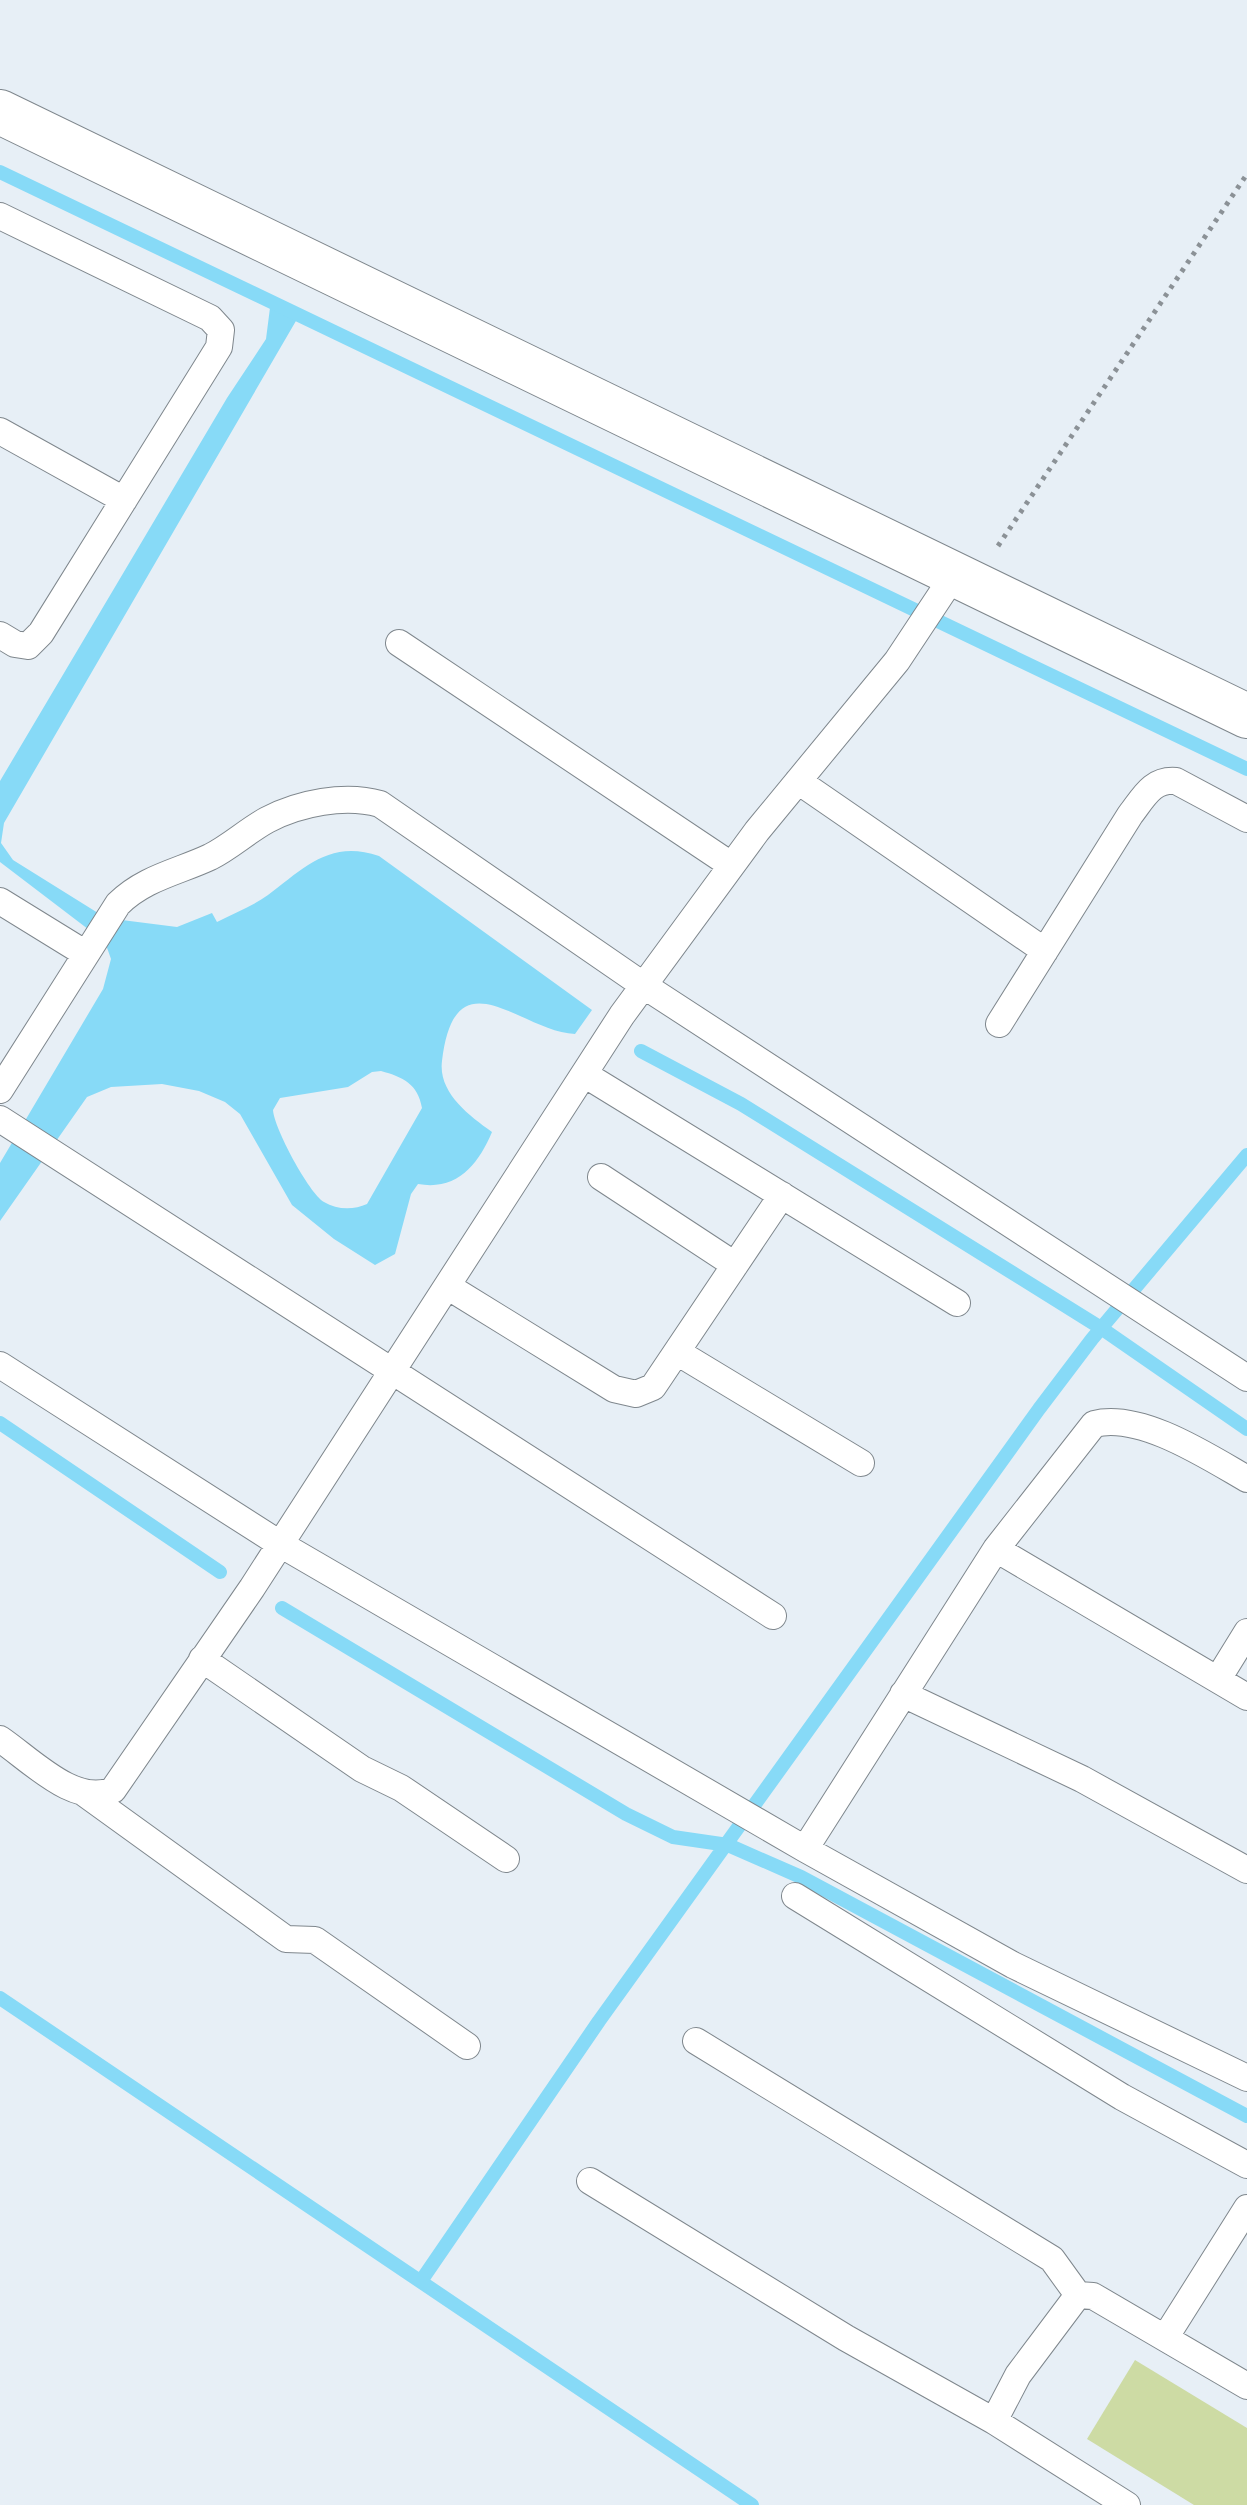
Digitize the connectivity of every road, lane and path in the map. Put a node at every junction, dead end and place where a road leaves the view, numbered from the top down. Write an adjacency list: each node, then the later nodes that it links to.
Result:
1 (0, 112): 6 (street)
2 (1247, 174): 6 (path)
3 (0, 216): 5 (lane)
4 (0, 431): 5 (lane)
5 (124, 500): 7 (lane)
6 (955, 585): 9 (street); 10 (lane)
7 (0, 635)
8 (399, 643): 12 (lane)
9 (1247, 716)
10 (798, 781): 12 (lane); 14 (lane)
11 (1247, 819): 14 (lane)
12 (731, 865): 16 (lane)
13 (0, 901): 15 (lane)
14 (1045, 951): 17 (lane)
15 (86, 954): 16 (lane); 19 (lane)
16 (643, 985): 18 (lane); 29 (lane)
17 (999, 1024)
18 (584, 1074): 22 (lane); 24 (lane)
19 (0, 1090)
20 (0, 1119): 28 (lane)
21 (601, 1177): 23 (lane)
22 (782, 1195): 23 (lane); 25 (lane)
23 (735, 1265): 26 (lane)
24 (447, 1286): 26 (lane); 28 (lane)
25 (957, 1303)
26 (677, 1352): 30 (lane)
27 (0, 1365): 32 (lane)
28 (393, 1369): 32 (lane); 34 (lane)
29 (1247, 1378)
30 (861, 1463)
31 (1247, 1479): 33 (lane)
32 (280, 1544): 36 (lane); 42 (lane)
33 (996, 1549): 37 (lane); 38 (lane)
34 (773, 1616)
35 (1247, 1632): 37 (lane)
36 (202, 1659): 41 (lane); 43 (lane)
37 (1218, 1679): 39 (lane)
38 (903, 1694): 42 (lane); 44 (lane)
39 (1247, 1697)
40 (0, 1739): 41 (lane)
41 (84, 1793): 47 (lane)
42 (805, 1849): 48 (lane)
43 (506, 1859)
44 (1247, 1870)
45 (795, 1896): 49 (lane)
46 (696, 2041): 52 (lane)
47 (467, 2046)
48 (1247, 2078)
49 (1247, 2165)
50 (590, 2181): 55 (lane)
51 (1247, 2208): 53 (lane)
52 (1078, 2295): 53 (lane); 55 (lane)
53 (1165, 2338): 54 (lane)
54 (1247, 2386)
55 (994, 2421): 56 (lane)
56 (1127, 2505)

